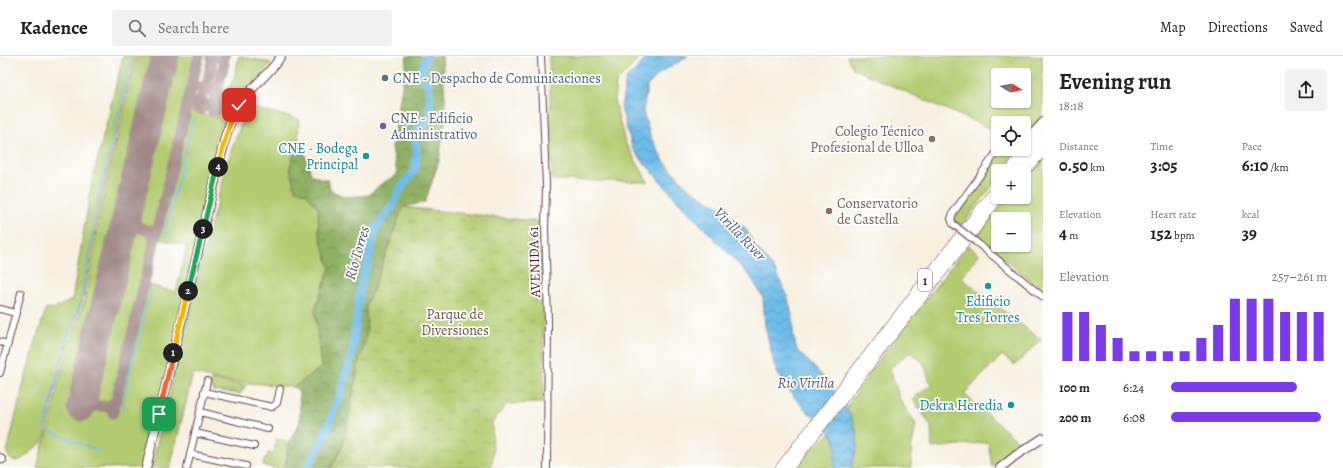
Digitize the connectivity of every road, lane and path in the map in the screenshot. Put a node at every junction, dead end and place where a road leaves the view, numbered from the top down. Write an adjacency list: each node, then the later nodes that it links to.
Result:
1 (281, 56): 35 (main road)
2 (541, 56): 37 (street, AVENIDA 61)
3 (1043, 121): 5 (street)
4 (1043, 127): 9 (highway)
5 (1031, 134)
6 (1043, 138): 10 (highway)
7 (1043, 152): 11 (highway)
8 (994, 156): 17 (street, bridge)
9 (1017, 164)
10 (1019, 164)
11 (1031, 165)
12 (991, 195): 23 (highway, 1)
13 (994, 204): 15 (highway, 1)
14 (997, 204): 15 (highway)
15 (974, 231): 23 (highway, 1)
16 (21, 293): 19 (street)
17 (1043, 296)
18 (0, 309): 19 (street)
19 (16, 314): 21 (street)
20 (0, 342): 21 (street)
21 (8, 344): 22 (street)
22 (0, 373)
23 (855, 377): 33 (highway, 1)
24 (207, 381): 26 (street)
25 (280, 389): 26 (street)
26 (204, 392): 27 (street)
27 (200, 412): 28 (street); 29 (street)
28 (268, 428)
29 (195, 433): 31 (street); 32 (street)
30 (1043, 438): 40 (main road)
31 (254, 446)
32 (190, 454): 34 (street); 36 (street)
33 (793, 457): 38 (highway, 1); 39 (highway, 1)
34 (246, 466)
35 (146, 468)
36 (187, 468)
37 (547, 468)
38 (780, 468)
39 (789, 468)
40 (1000, 468)

